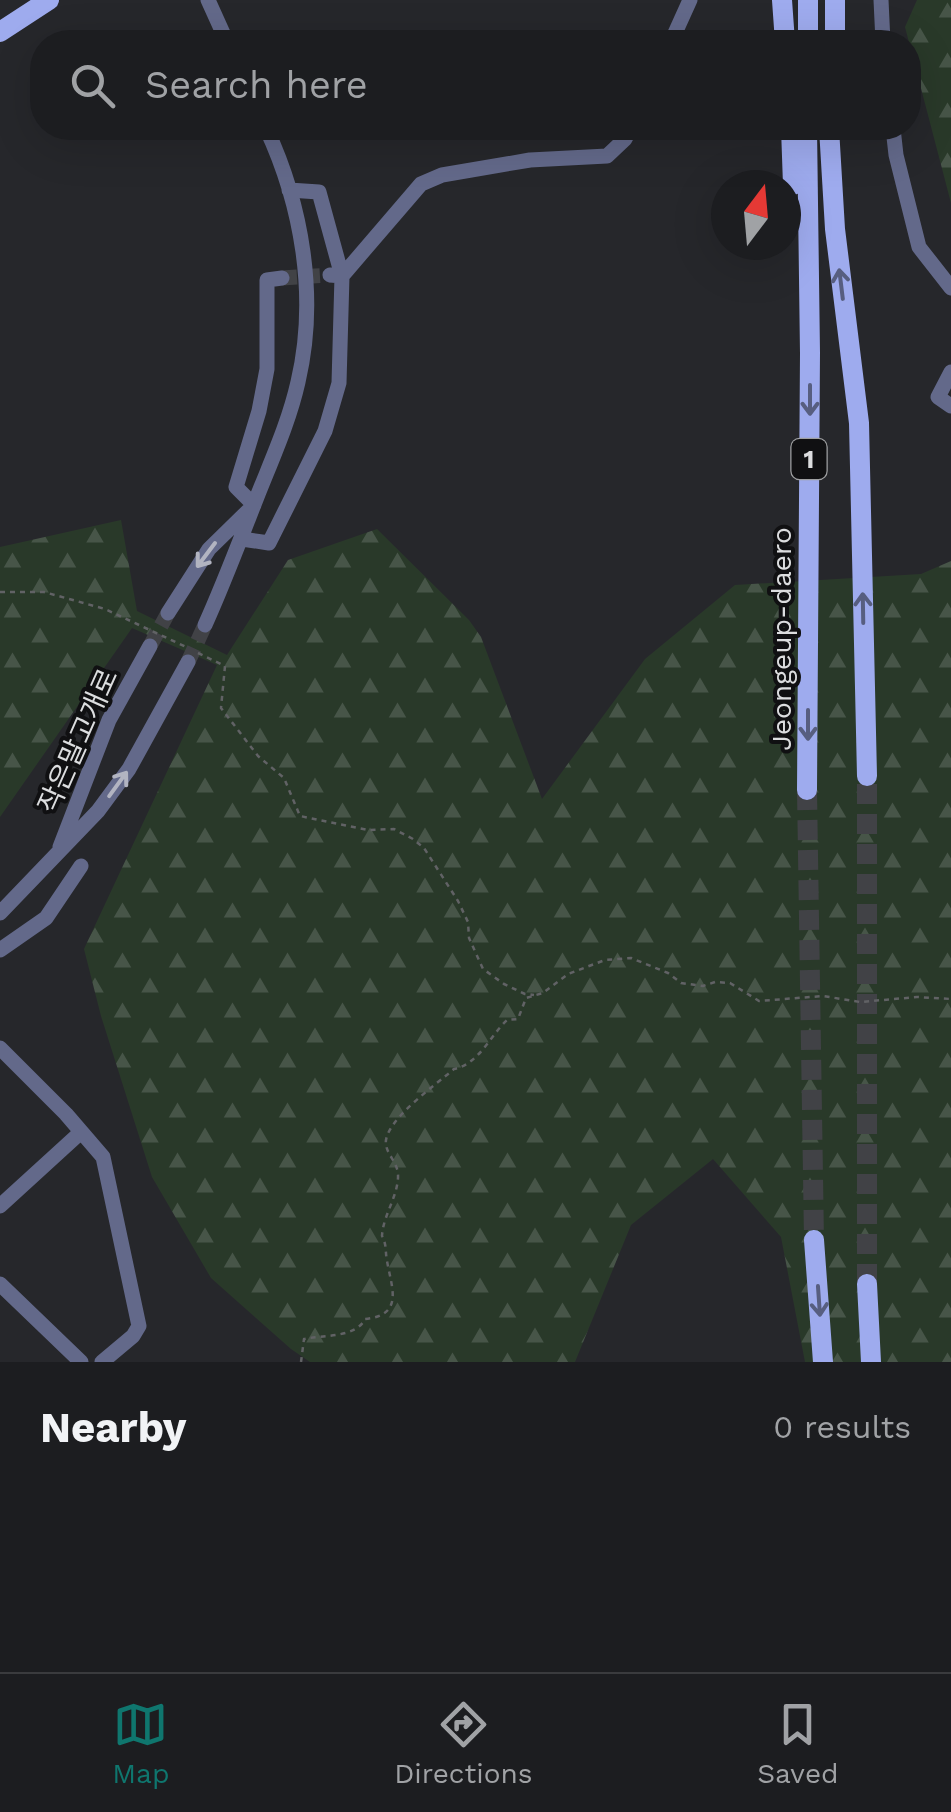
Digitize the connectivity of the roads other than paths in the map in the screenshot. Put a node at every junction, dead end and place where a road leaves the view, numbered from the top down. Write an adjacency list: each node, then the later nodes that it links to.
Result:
1 (49, 0): 16 (main road)
2 (208, 0): 9 (street)
3 (690, 0): 10 (street)
4 (782, 0): 11 (main road)
5 (808, 0): 12 (main road)
6 (824, 0): 13 (main road)
7 (835, 0): 14 (main road)
8 (881, 0): 15 (street)
9 (222, 30)
10 (676, 30)
11 (784, 30)
12 (808, 30)
13 (824, 30)
14 (836, 30)
15 (882, 30)
16 (0, 32)
17 (271, 140): 23 (street)
18 (624, 140): 24 (street)
19 (791, 140): 27 (main road)
20 (807, 140): 27 (main road, Jeongeup-daero / 1)
21 (833, 140): 36 (main road, 1, one-way to 21)
22 (894, 140): 26 (street)
23 (290, 190): 24 (street); 30 (street)
24 (336, 276): 31 (street)
25 (282, 278): 30 (street)
26 (951, 288)
27 (810, 353): 37 (main road, Jeongeup-daero / 1, one-way to 37)
28 (951, 372): 29 (street)
29 (951, 406)
30 (254, 505): 31 (street); 32 (street, one-way to 32)
31 (242, 538): 33 (street)
32 (168, 614)
33 (204, 624)
34 (150, 646): 38 (street, 작은말고개로)
35 (188, 662): 38 (street, 작은말고개로, one-way to 35)
36 (867, 776)
37 (807, 790)
38 (56, 858): 40 (street, 작은말고개로)
39 (80, 866): 41 (street)
40 (0, 913)
41 (0, 950)
42 (0, 1048): 43 (street)
43 (81, 1132): 44 (street); 49 (street)
44 (0, 1206)
45 (814, 1240): 50 (main road, one-way to 50)
46 (0, 1284): 48 (street)
47 (867, 1284): 51 (main road)
48 (81, 1362)
49 (102, 1362)
50 (822, 1362)
51 (870, 1362)

